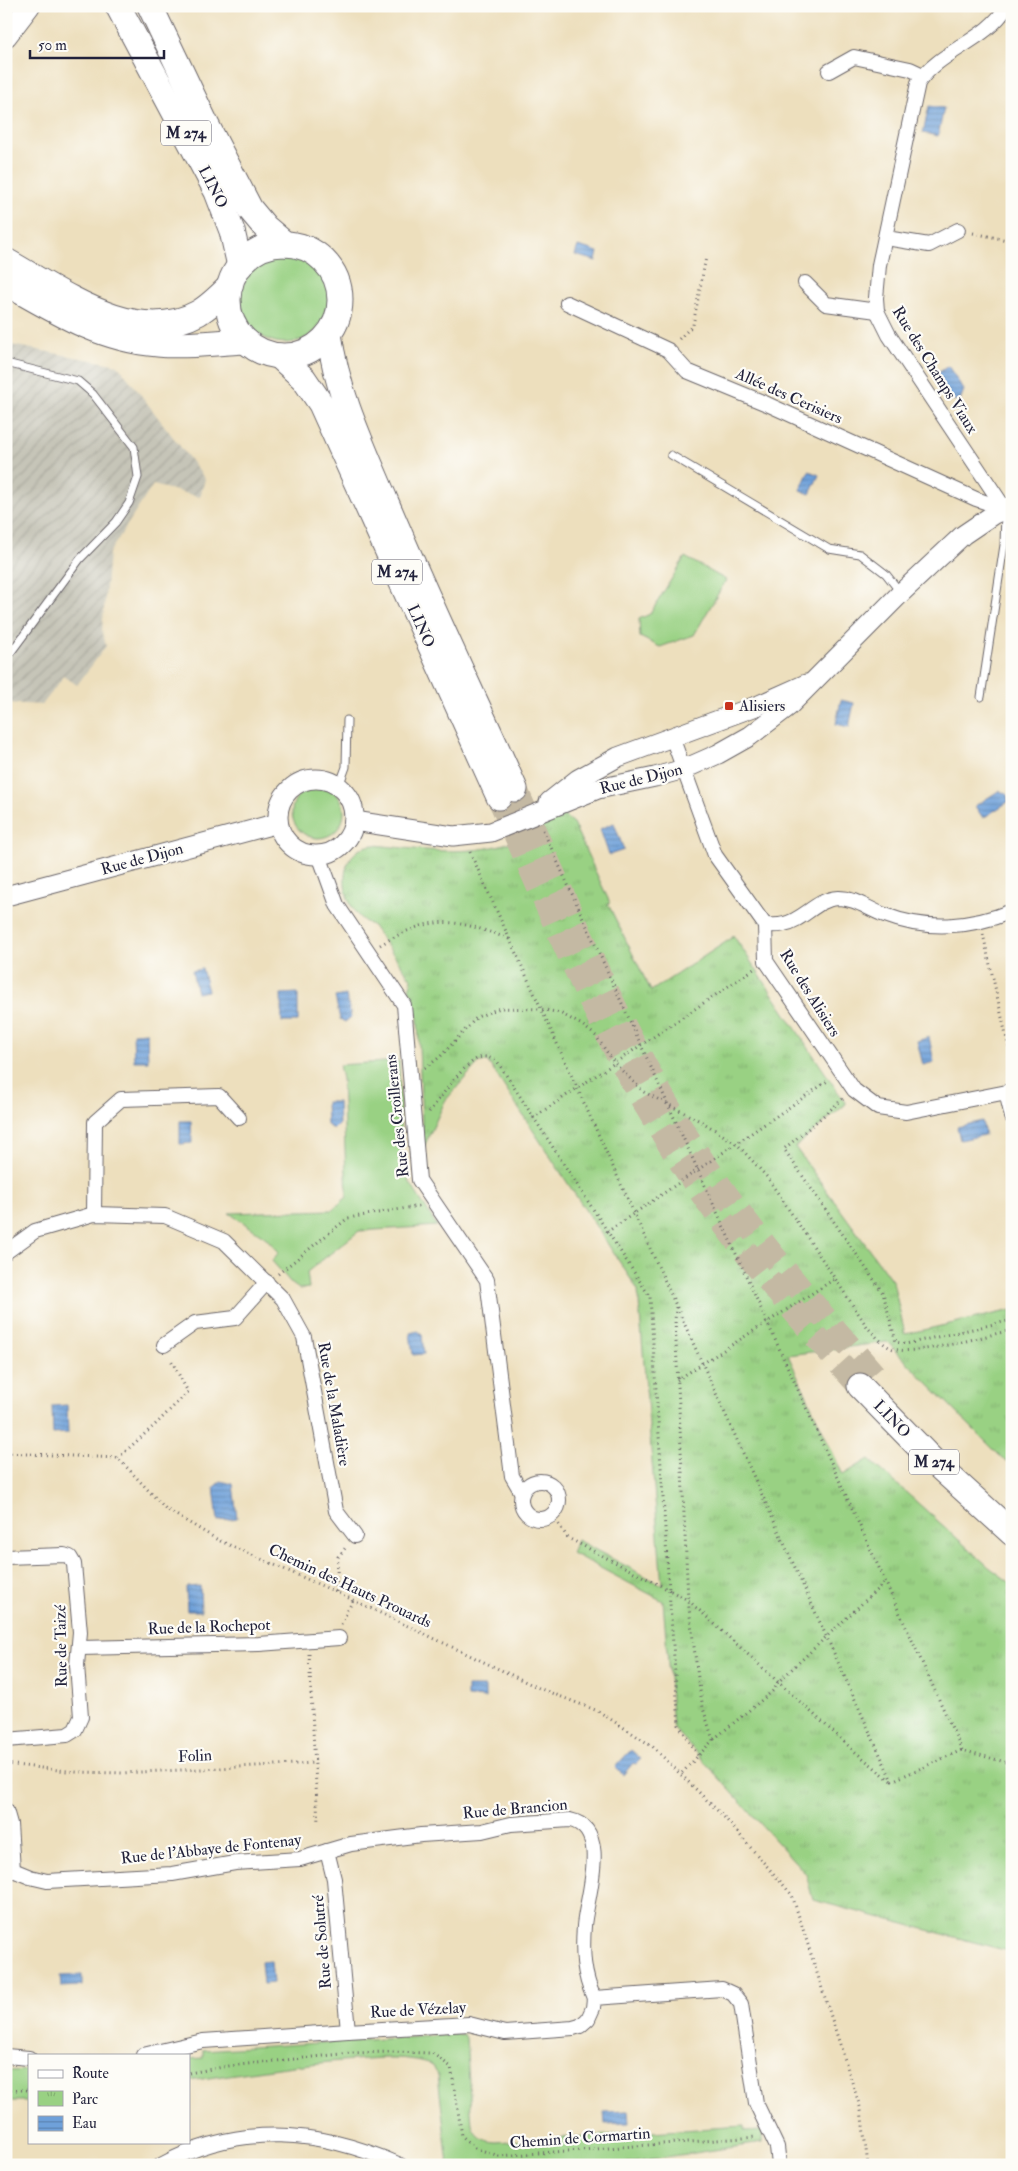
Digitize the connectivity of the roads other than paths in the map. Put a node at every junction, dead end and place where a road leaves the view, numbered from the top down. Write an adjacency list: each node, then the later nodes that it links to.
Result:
1 (28, 6): 5 (main road)
2 (118, 6): 12 (highway, LINO / M 274)
3 (150, 6): 10 (highway, LINO / M 274)
4 (1007, 6): 7 (street)
5 (6, 36)
6 (829, 71): 7 (street)
7 (923, 75): 9 (street, Rue des Champs Viaux)
8 (958, 230): 9 (street)
9 (886, 238): 16 (street, Rue des Champs Viaux)
10 (285, 244): 12 (highway, LINO); 17 (highway, LINO)
11 (6, 261): 12 (highway)
12 (235, 276): 18 (highway, LINO)
13 (6, 283): 18 (highway)
14 (805, 283): 16 (street)
15 (567, 303): 22 (street, Allée des Cerisiers)
16 (877, 311): 22 (street, Rue des Champs Viaux)
17 (329, 334): 19 (highway, LINO); 19 (highway, LINO / M 274)
18 (246, 341): 19 (highway, LINO)
19 (279, 356)
20 (6, 362): 24 (lane)
21 (670, 455): 23 (lane)
22 (1008, 507): 23 (street, Rue de Dijon); 26 (lane)
23 (901, 593): 25 (street, Rue de Dijon)
24 (6, 659)
25 (812, 682): 28 (street, Rue de Dijon); 29 (street, Rue de Dijon)
26 (981, 697)
27 (346, 720): 30 (lane)
28 (672, 737): 29 (street); 31 (street, Rue de Dijon)
29 (684, 769): 31 (street, Rue de Dijon); 37 (street)
30 (339, 786): 32 (street); 33 (street)
31 (535, 814): 32 (street, Rue de Dijon)
32 (354, 821): 34 (street)
33 (278, 822): 34 (street); 35 (street, Rue de Dijon)
34 (319, 855): 45 (street, Rue des Croillerans)
35 (6, 896)
36 (1012, 911): 37 (street)
37 (765, 925): 38 (street, Rue des Alisiers)
38 (1009, 1092): 39 (street, Rue des Alisiers)
39 (1012, 1117)
40 (239, 1118): 41 (street)
41 (94, 1214): 42 (street, Rue de la Maladière); 43 (street, Rue de la Maladière)
42 (6, 1252)
43 (268, 1282): 44 (street); 48 (street, Rue de la Maladière)
44 (164, 1345)
45 (522, 1493): 45 (street, Rue des Croillerans)
46 (1012, 1510): 47 (highway, LINO / M 274)
47 (1012, 1533)
48 (355, 1536)
49 (6, 1558): 51 (street, Rue de Taizé)
50 (339, 1638): 51 (street, Rue de la Rochepot)
51 (80, 1648): 52 (street, Rue de Taizé)
52 (6, 1740)
53 (6, 1810): 56 (street)
54 (421, 1835): 55 (street, Rue de l'Abbaye de Fontenay); 57 (street, Rue de Brancion)
55 (327, 1851): 56 (street, Rue de l'Abbaye de Fontenay); 58 (street, Rue de Solutré)
56 (10, 1872)
57 (594, 1998): 58 (street, Rue de Vézelay); 64 (street)
58 (348, 2031): 59 (street, Rue de Vézelay)
59 (147, 2054)
60 (6, 2056): 61 (street)
61 (28, 2058)
62 (161, 2165): 63 (street)
63 (400, 2165)
64 (779, 2165)

